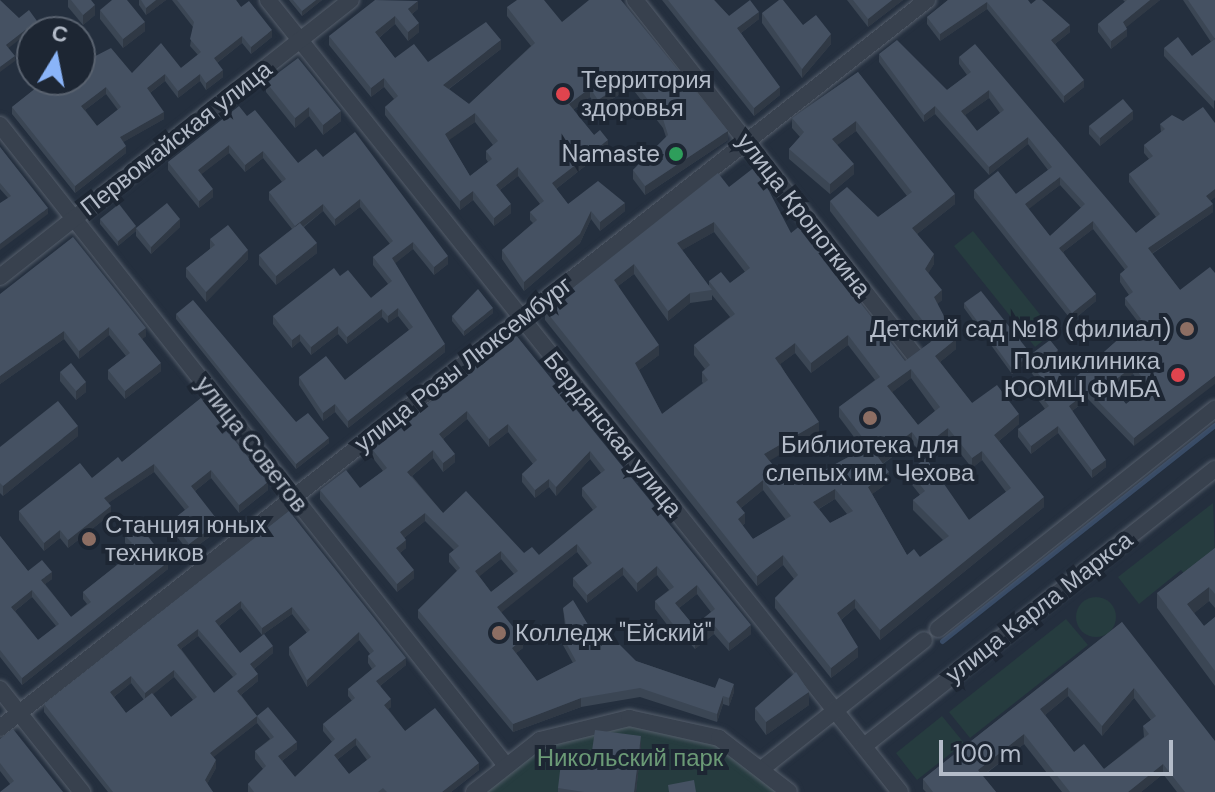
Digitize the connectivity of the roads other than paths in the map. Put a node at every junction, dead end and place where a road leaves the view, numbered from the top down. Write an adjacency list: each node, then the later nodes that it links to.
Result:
1 (268, 0): 5 (street, Бердянская улица)
2 (351, 0): 5 (street, Первомайская улица)
3 (635, 0): 7 (street, улица Кропоткина)
4 (927, 0): 7 (street, улица Розы Люксембург)
5 (300, 40): 8 (street, Первомайская улица); 10 (street, Бердянская улица)
6 (0, 125): 8 (street, улица Советов)
7 (746, 142): 10 (street, улица Розы Люксембург); 11 (street, улица Кропоткина)
8 (74, 219): 9 (street, Первомайская улица); 14 (street, улица Советов)
9 (0, 277)
10 (521, 319): 14 (street, улица Розы Люксембург); 16 (street, Бердянская улица)
11 (914, 355)
12 (1215, 409): 16 (street, улица Карла Маркса)
13 (1215, 469): 19 (street, улица Карла Маркса)
14 (294, 497): 17 (street, улица Розы Люксембург); 20 (street, улица Советов)
15 (0, 689): 17 (street)
16 (835, 710): 19 (street, Бердянская улица); 21 (street, улица Карла Маркса)
17 (19, 713): 18 (street, улица Розы Люксембург); 22 (street)
18 (0, 728)
19 (864, 746): 25 (street, Бердянская улица)
20 (504, 763): 21 (street); 23 (street)
21 (764, 767): 24 (street)
22 (82, 792)
23 (474, 792)
24 (789, 792)
25 (900, 792)

